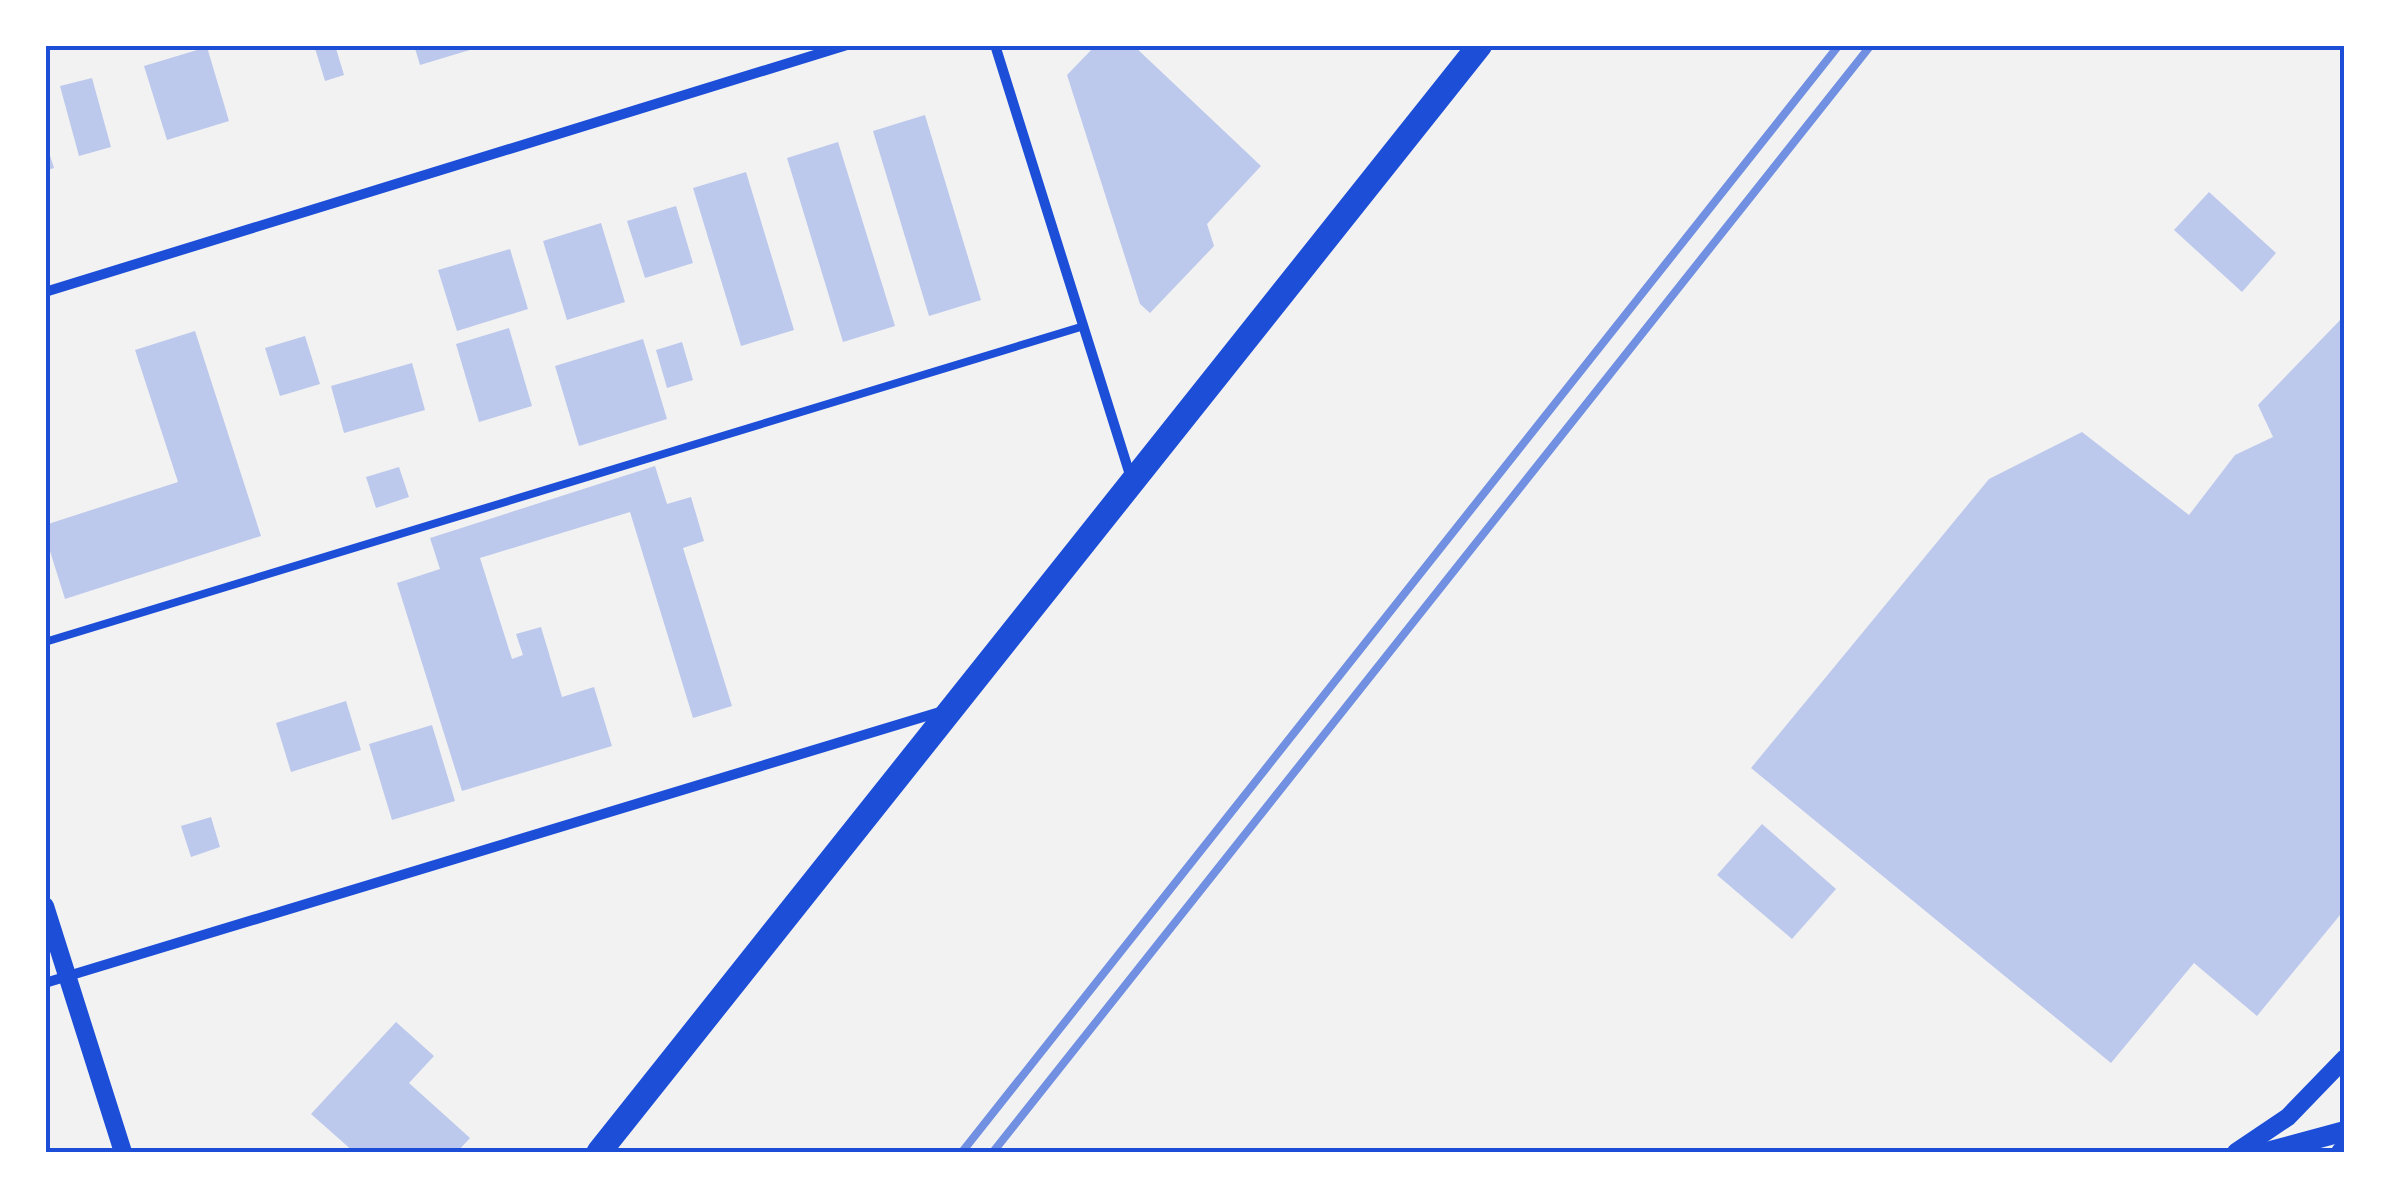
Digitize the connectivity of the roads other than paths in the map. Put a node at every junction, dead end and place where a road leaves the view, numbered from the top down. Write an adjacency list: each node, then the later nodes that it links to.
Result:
1 (848, 45): 4 (street)
2 (996, 45): 5 (street)
3 (1480, 45): 6 (main road)
4 (45, 292)
5 (1084, 326): 6 (street); 7 (lane)
6 (1133, 484): 8 (main road)
7 (45, 642)
8 (953, 707): 10 (street); 16 (main road)
9 (45, 906): 10 (street)
10 (67, 976): 11 (street); 15 (street)
11 (45, 983)
12 (2345, 1058): 17 (street)
13 (2345, 1131): 18 (main road)
14 (2345, 1146): 19 (street)
15 (123, 1152)
16 (599, 1152)
17 (2236, 1152)
18 (2267, 1152)
19 (2340, 1152)

